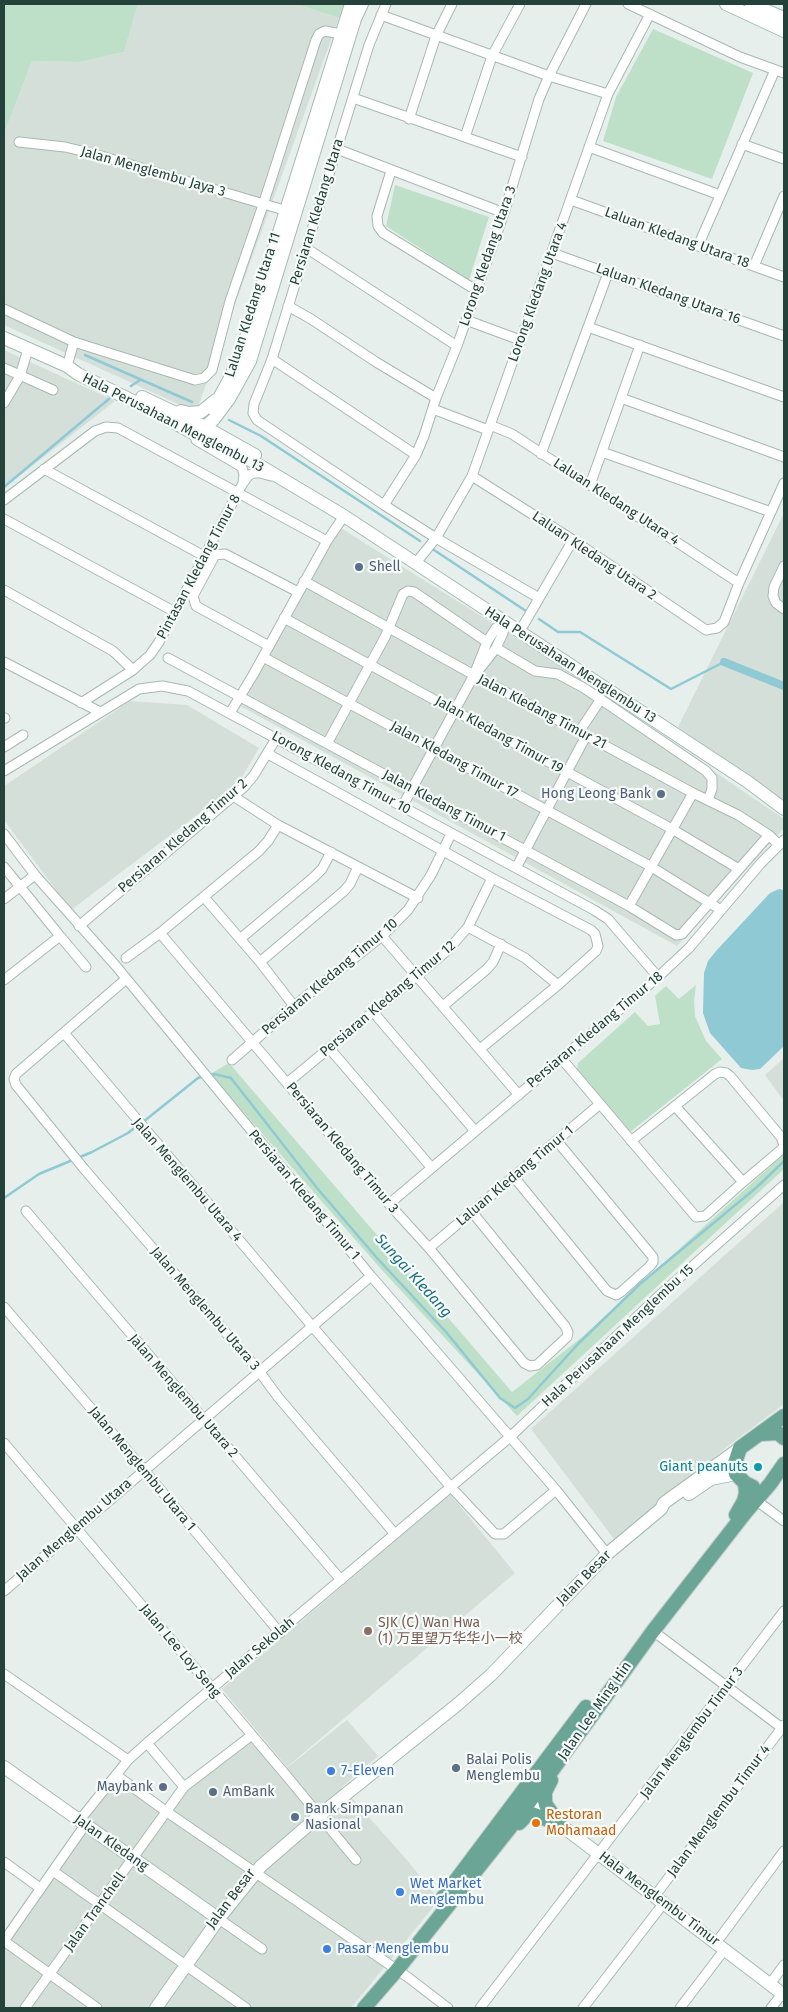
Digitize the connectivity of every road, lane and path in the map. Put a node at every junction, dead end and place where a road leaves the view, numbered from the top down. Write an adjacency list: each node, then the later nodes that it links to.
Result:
1 (351, 4): 14 (street, Laluan Kledang Utara 11)
2 (362, 4): 60 (street, Laluan Kledang Utara 11)
3 (386, 4): 11 (street, Persiaran Kledang Utara)
4 (452, 4): 15 (street)
5 (520, 4): 16 (street)
6 (586, 4): 19 (street, Lorong Kledang Utara 3)
7 (628, 4): 10 (street)
8 (726, 4): 13 (street)
9 (751, 4): 12 (street)
10 (650, 14): 17 (street); 20 (street, Lorong Kledang Utara 4)
11 (381, 15): 15 (street); 21 (street, Persiaran Kledang Utara)
12 (784, 18)
13 (784, 30)
14 (341, 34): 34 (street); 35 (street, Laluan Kledang Utara 11)
15 (436, 36): 16 (street); 22 (street)
16 (492, 56): 19 (street); 23 (street)
17 (775, 70): 18 (street); 25 (street)
18 (784, 72)
19 (549, 76): 20 (street); 28 (street, Lorong Kledang Utara 3)
20 (608, 94): 26 (street, Lorong Kledang Utara 4)
21 (353, 98): 22 (street); 27 (street, Persiaran Kledang Utara)
22 (409, 119): 23 (street)
23 (465, 138): 28 (street)
24 (19, 142): 34 (street, Jalan Menglembu Jaya 3)
25 (742, 144): 29 (street); 31 (street)
26 (589, 147): 31 (street); 33 (street, Lorong Kledang Utara 4)
27 (336, 150): 30 (street); 38 (street, Persiaran Kledang Utara)
28 (522, 157): 36 (street, Lorong Kledang Utara 3)
29 (784, 159)
30 (391, 171): 36 (street); 43 (street)
31 (720, 195): 37 (street)
32 (784, 196): 40 (street)
33 (571, 200): 37 (street, Laluan Kledang Utara 18); 39 (street, Lorong Kledang Utara 4)
34 (263, 205): 35 (street, Jalan Menglembu Jaya 3); 51 (street)
35 (284, 210): 60 (street, Laluan Kledang Utara 11)
36 (504, 213): 43 (street, Lorong Kledang Utara 3)
37 (698, 246): 40 (street, Laluan Kledang Utara 18)
38 (306, 248): 44 (street, Persiaran Kledang Utara); 53 (street)
39 (552, 252): 41 (street, Laluan Kledang Utara 16); 50 (street, Lorong Kledang Utara 4)
40 (754, 266): 42 (street, Laluan Kledang Utara 18)
41 (608, 272): 47 (street); 48 (street, Laluan Kledang Utara 16)
42 (784, 277)
43 (476, 290): 46 (street, Lorong Kledang Utara 3)
44 (288, 306): 55 (street, Persiaran Kledang Utara); 62 (street)
45 (4, 309): 51 (street)
46 (466, 320): 50 (street); 53 (street, Lorong Kledang Utara 3)
47 (588, 327): 52 (street); 72 (street)
48 (784, 336)
49 (4, 338): 54 (street, Hala Perusahaan Menglembu 13)
50 (520, 340): 69 (street, Lorong Kledang Utara 4)
51 (74, 342): 56 (street)
52 (640, 345): 61 (street); 63 (street)
53 (456, 346): 62 (street, Lorong Kledang Utara 3)
54 (28, 350): 56 (street, Hala Perusahaan Menglembu 13); 58 (street)
55 (272, 358): 73 (street); 84 (street, Persiaran Kledang Utara)
56 (67, 366): 65 (street, Hala Perusahaan Menglembu 13); 66 (street, Hala Perusahaan Menglembu 13)
57 (4, 368): 58 (street)
58 (20, 376): 59 (street); 64 (street)
59 (54, 390)
60 (225, 397): 66 (street); 68 (street, Laluan Kledang Utara 11); 70 (street)
61 (784, 397)
62 (436, 398): 67 (street, Lorong Kledang Utara 3)
63 (621, 398): 71 (street); 74 (street)
64 (4, 403)
65 (138, 404): 66 (street, Hala Perusahaan Menglembu 13); 78 (street, Pintasan Kledang Timur 8)
66 (157, 408): 68 (street, Hala Perusahaan Menglembu 13); 75 (street, Hala Perusahaan Menglembu 13)
67 (433, 409): 69 (street, Laluan Kledang Utara 4); 73 (street, Lorong Kledang Utara 3)
68 (205, 427): 70 (street, Hala Perusahaan Menglembu 13); 75 (street)
69 (489, 427): 72 (street, Laluan Kledang Utara 4); 77 (street, Lorong Kledang Utara 4)
70 (239, 445): 87 (street, Hala Perusahaan Menglembu 13)
71 (602, 452): 81 (street); 85 (street)
72 (541, 454): 81 (street, Laluan Kledang Utara 4)
73 (416, 455): 84 (street, Lorong Kledang Utara 3)
74 (784, 457)
75 (247, 458): 80 (street, Hala Perusahaan Menglembu 13)
76 (44, 469): 82 (street); 83 (street); 91 (street)
77 (472, 476): 88 (street, Lorong Kledang Utara 4); 89 (street, Laluan Kledang Utara 2)
78 (243, 483): 80 (street, Pintasan Kledang Timur 8); 82 (street, Pintasan Kledang Timur 8)
79 (784, 483): 85 (street)
80 (290, 485): 87 (street, Hala Perusahaan Menglembu 13)
81 (590, 485): 95 (street, Laluan Kledang Utara 4)
82 (238, 494): 90 (street); 91 (street, Pintasan Kledang Timur 8)
83 (4, 500)
84 (384, 505): 88 (street)
85 (771, 512): 95 (street)
86 (4, 519): 100 (street)
87 (348, 519): 90 (street); 92 (street, Hala Perusahaan Menglembu 13)
88 (436, 538): 92 (street, Lorong Kledang Utara 4); 98 (street)
89 (573, 540): 95 (street, Laluan Kledang Utara 2); 98 (street)
90 (327, 541): 94 (street)
91 (204, 556): 100 (street, Pintasan Kledang Timur 8)
92 (415, 564): 102 (street, Hala Perusahaan Menglembu 13)
93 (784, 566): 99 (street)
94 (304, 581): 97 (street); 103 (street, Jalan Kledang Timur 21)
95 (739, 583)
96 (4, 590): 112 (street)
97 (298, 592): 101 (street); 106 (street)
98 (538, 598): 104 (street)
99 (784, 609)
100 (175, 612): 112 (street, Pintasan Kledang Timur 8)
101 (284, 618): 106 (street); 111 (street, Jalan Kledang Timur 19)
102 (505, 622): 104 (street, Hala Perusahaan Menglembu 13); 105 (street); 107 (street)
103 (388, 627): 105 (street); 111 (street); 113 (street, Jalan Kledang Timur 21)
104 (520, 631): 135 (street, Hala Perusahaan Menglembu 13)
105 (487, 642): 113 (street)
106 (269, 646): 108 (street)
107 (496, 648): 113 (street); 115 (street)
108 (263, 657): 114 (street); 116 (street, Jalan Kledang Timur 17)
109 (168, 658): 114 (street, Jalan Kledang Timur 1)
110 (4, 662): 117 (street)
111 (370, 664): 116 (street); 118 (street, Jalan Kledang Timur 19)
112 (133, 670): 117 (street, Pintasan Kledang Timur 8)
113 (474, 675): 118 (street); 121 (street, Jalan Kledang Timur 21)
114 (241, 696): 120 (street); 124 (street, Jalan Kledang Timur 1)
115 (600, 699): 121 (street); 133 (street)
116 (350, 702): 124 (street); 126 (street, Jalan Kledang Timur 17)
117 (81, 703): 119 (street)
118 (455, 710): 126 (street); 129 (street, Jalan Kledang Timur 19)
119 (100, 712): 120 (street, Lorong Kledang Timur 10); 128 (street, Lorong Kledang Timur 10)
120 (230, 713): 123 (street, Lorong Kledang Timur 10)
121 (583, 734): 129 (street); 131 (street, Jalan Kledang Timur 21)
122 (23, 735): 125 (street)
123 (277, 737): 127 (street, Persiaran Kledang Timur 2); 134 (street, Lorong Kledang Timur 10)
124 (328, 742): 130 (street, Jalan Kledang Timur 1)
125 (4, 747)
126 (434, 748): 130 (street); 136 (street, Jalan Kledang Timur 17)
127 (268, 754): 132 (street, Persiaran Kledang Timur 2); 144 (street, Lorong Kledang Timur 10)
128 (4, 771)
129 (567, 771): 136 (street); 138 (street, Jalan Kledang Timur 19)
130 (413, 789): 134 (street); 143 (street, Jalan Kledang Timur 1)
131 (693, 793): 133 (street, Jalan Kledang Timur 21); 138 (street)
132 (233, 796): 137 (street); 160 (street, Persiaran Kledang Timur 2)
133 (708, 800): 141 (street, Jalan Kledang Timur 21)
134 (402, 807): 140 (street, Lorong Kledang Timur 10)
135 (784, 809)
136 (546, 811): 143 (street); 146 (street, Jalan Kledang Timur 17)
137 (278, 825): 145 (street); 154 (street)
138 (672, 829): 146 (street); 150 (street, Jalan Kledang Timur 19)
139 (4, 834): 151 (street, Persiaran Kledang Timur 1)
140 (451, 834): 144 (street, Persiaran Kledang Timur 10); 149 (street, Lorong Kledang Timur 10)
141 (769, 835): 142 (street, Jalan Kledang Timur 21); 150 (street)
142 (782, 843): 159 (street, Persiaran Kledang Timur 18)
143 (526, 850): 149 (street); 158 (street, Jalan Kledang Timur 1)
144 (444, 851): 152 (street, Lorong Kledang Timur 10); 155 (street, Persiaran Kledang Timur 10)
145 (331, 852): 148 (street); 165 (street)
146 (650, 866): 157 (street, Jalan Kledang Timur 17); 158 (street)
147 (4, 867): 153 (street)
148 (358, 867): 155 (street); 168 (street)
149 (516, 868): 171 (street, Lorong Kledang Timur 10)
150 (738, 868): 157 (street)
151 (35, 875): 153 (street); 160 (street, Persiaran Kledang Timur 1)
152 (492, 878): 161 (street, Persiaran Kledang Timur 12); 174 (street, Lorong Kledang Timur 10)
153 (19, 888): 156 (street); 163 (street)
154 (204, 897): 162 (street); 165 (street)
155 (418, 898): 164 (street, Persiaran Kledang Timur 10)
156 (4, 899)
157 (710, 903): 158 (street, Jalan Kledang Timur 1); 159 (street, Jalan Kledang Timur 17)
158 (629, 906)
159 (722, 910): 171 (street, Persiaran Kledang Timur 18)
160 (79, 926): 172 (street, Persiaran Kledang Timur 1)
161 (468, 927): 166 (street); 170 (street, Persiaran Kledang Timur 12)
162 (160, 933): 167 (street); 179 (street, Persiaran Kledang Timur 3)
163 (60, 936): 169 (street); 173 (street)
164 (382, 936): 170 (street); 175 (street, Persiaran Kledang Timur 10)
165 (240, 939): 168 (street)
166 (501, 944): 174 (street); 176 (street)
167 (126, 958)
168 (260, 962): 175 (street)
169 (86, 967)
170 (418, 977): 176 (street); 177 (street, Persiaran Kledang Timur 12)
171 (658, 978): 182 (street, Persiaran Kledang Timur 18)
172 (126, 979): 178 (street); 199 (street, Persiaran Kledang Timur 1)
173 (4, 980)
174 (558, 985): 181 (street)
175 (294, 1006): 179 (street, Persiaran Kledang Timur 10)
176 (443, 1006): 181 (street)
177 (374, 1013): 180 (street, Persiaran Kledang Timur 12); 188 (street)
178 (64, 1033): 201 (street, Jalan Menglembu Utara 4); 202 (street, Jalan Menglembu Utara 3)
179 (253, 1043): 183 (street, Persiaran Kledang Timur 10); 184 (street, Persiaran Kledang Timur 3)
180 (330, 1048): 184 (street, Persiaran Kledang Timur 12); 191 (street)
181 (480, 1049): 185 (street)
182 (561, 1058): 185 (street, Persiaran Kledang Timur 18); 186 (street)
183 (232, 1060)
184 (287, 1084): 195 (street, Persiaran Kledang Timur 3)
185 (519, 1095): 188 (street, Persiaran Kledang Timur 18)
186 (600, 1104): 189 (street, Laluan Kledang Timur 1); 190 (street)
187 (675, 1106): 190 (street); 193 (street); 193 (street)
188 (475, 1131): 191 (street, Persiaran Kledang Timur 18)
189 (557, 1141): 192 (street, Laluan Kledang Timur 1); 192 (street)
190 (631, 1141): 193 (street)
191 (431, 1167): 195 (street, Persiaran Kledang Timur 18)
192 (514, 1177): 197 (street, Laluan Kledang Timur 1)
193 (743, 1182)
194 (784, 1184): 206 (street, Hala Perusahaan Menglembu 15)
195 (389, 1204): 198 (street, Persiaran Kledang Timur 3)
196 (26, 1211): 204 (street, Jalan Menglembu Utara 2)
197 (472, 1212): 198 (street, Laluan Kledang Timur 1); 198 (street, Persiaran Kledang Timur 3)
198 (429, 1248)
199 (371, 1276): 201 (street, Jalan Menglembu Utara); 206 (street, Persiaran Kledang Timur 1)
200 (4, 1306): 211 (street, Jalan Menglembu Utara 1)
201 (312, 1326): 202 (street, Jalan Menglembu Utara); 214 (street, Jalan Menglembu Utara 4)
202 (258, 1371): 204 (street, Jalan Menglembu Utara); 220 (street, Jalan Menglembu Utara 3)
203 (784, 1416): 205 (main road)
204 (203, 1419): 211 (street, Jalan Menglembu Utara); 222 (street, Jalan Menglembu Utara 2)
205 (759, 1434): 207 (main road); 209 (main road)
206 (510, 1437): 214 (street, Hala Perusahaan Menglembu 15); 215 (street, Persiaran Kledang Timur 1)
207 (784, 1438)
208 (5, 1448): 219 (street, Jalan Lee Loy Seng)
209 (740, 1448): 212 (main road, Jalan Lee Ming Hin); 217 (street, Jalan Besar)
210 (784, 1464): 213 (main road, Jalan Lee Ming Hin)
211 (144, 1470): 219 (street, Jalan Menglembu Utara); 226 (street, Jalan Menglembu Utara 1)
212 (740, 1479): 213 (main road); 217 (street, Jalan Besar); 234 (main road, Jalan Lee Ming Hin)
213 (770, 1484): 216 (main road, Jalan Lee Ming Hin)
214 (450, 1486): 215 (street, Jalan Menglembu Utara 4); 220 (street, Jalan Sekolah)
215 (556, 1490): 221 (street, Persiaran Kledang Timur 1)
216 (757, 1501): 218 (street); 225 (main road, Jalan Lee Ming Hin)
217 (661, 1509): 221 (street, Jalan Besar)
218 (784, 1522)
219 (77, 1530): 223 (street, Jalan Menglembu Utara); 229 (street, Jalan Lee Loy Seng)
220 (395, 1534): 222 (street, Jalan Sekolah)
221 (607, 1554): 241 (street, Jalan Besar)
222 (341, 1580): 226 (street, Jalan Sekolah)
223 (4, 1591)
224 (784, 1611): 228 (street, Jalan Menglembu Timur 3)
225 (653, 1631): 228 (street); 233 (main road, Jalan Lee Ming Hin)
226 (280, 1633): 229 (street, Jalan Sekolah)
227 (4, 1674): 235 (street)
228 (728, 1686): 230 (street); 247 (street, Jalan Menglembu Timur 3)
229 (212, 1688): 231 (street, Jalan Lee Loy Seng); 232 (street, Jalan Sekolah)
230 (783, 1726): 254 (street, Jalan Menglembu Timur 4)
231 (252, 1735): 238 (street, Jalan Tranchell); 241 (street, Jalan Lee Loy Seng)
232 (147, 1743): 235 (street, Jalan Sekolah); 238 (street)
233 (564, 1755): 239 (main road, Jalan Lee Ming Hin); 244 (main road)
234 (547, 1759): 239 (main road); 242 (main road, Jalan Lee Ming Hin)
235 (128, 1760): 237 (street, Jalan Sekolah)
236 (4, 1767): 243 (street, Jalan Kledang)
237 (116, 1775): 240 (street); 243 (street, Jalan Sekolah)
238 (184, 1787): 240 (street, Jalan Tranchell)
239 (531, 1803): 242 (main road); 244 (street, Hala Menglembu Timur); 245 (main road, Jalan Lee Ming Hin)
240 (167, 1812): 248 (street, Jalan Tranchell); 252 (street)
241 (318, 1814): 249 (street, Jalan Lee Loy Seng); 252 (street, Jalan Besar)
242 (502, 1819): 262 (main road, Jalan Lee Ming Hin)
243 (82, 1823): 248 (street, Jalan Kledang); 251 (street, Jalan Sekolah)
244 (560, 1824): 245 (main road); 247 (street, Hala Menglembu Timur)
245 (505, 1834): 262 (main road, Jalan Lee Ming Hin)
246 (784, 1851): 258 (street)
247 (599, 1854): 254 (street, Hala Menglembu Timur); 274 (street, Jalan Menglembu Timur 3)
248 (133, 1859): 255 (street, Jalan Tranchell); 256 (street, Jalan Kledang)
249 (356, 1860)
250 (4, 1862): 253 (street)
251 (52, 1871): 253 (street, Jalan Sekolah); 255 (street)
252 (254, 1871): 256 (street, Jalan Besar); 262 (street)
253 (40, 1888): 257 (street, Jalan Sekolah)
254 (658, 1900): 258 (street, Hala Menglembu Timur); 275 (street, Jalan Menglembu Timur 4)
255 (100, 1904): 260 (street); 263 (street, Jalan Tranchell)
256 (218, 1918): 259 (street); 260 (street, Jalan Besar)
257 (4, 1941): 263 (street)
258 (720, 1946): 264 (street, Hala Menglembu Timur); 276 (street)
259 (262, 1949)
260 (184, 1965): 268 (street, Jalan Besar); 269 (street, Jalan Besar); 270 (street)
261 (784, 1965): 264 (street)
262 (393, 1968): 271 (main road, Jalan Lee Ming Hin); 272 (main road, Jalan Lee Ming Hin); 273 (street)
263 (50, 1974): 266 (street, Jalan Tranchell); 267 (street)
264 (770, 1984): 265 (street, Hala Menglembu Timur)
265 (783, 1995): 277 (street)
266 (25, 2008)
267 (96, 2008)
268 (151, 2008)
269 (156, 2008)
270 (246, 2008)
271 (354, 2008)
272 (364, 2008)
273 (448, 2008)
274 (480, 2008)
275 (583, 2008)
276 (680, 2008)
277 (771, 2008)

